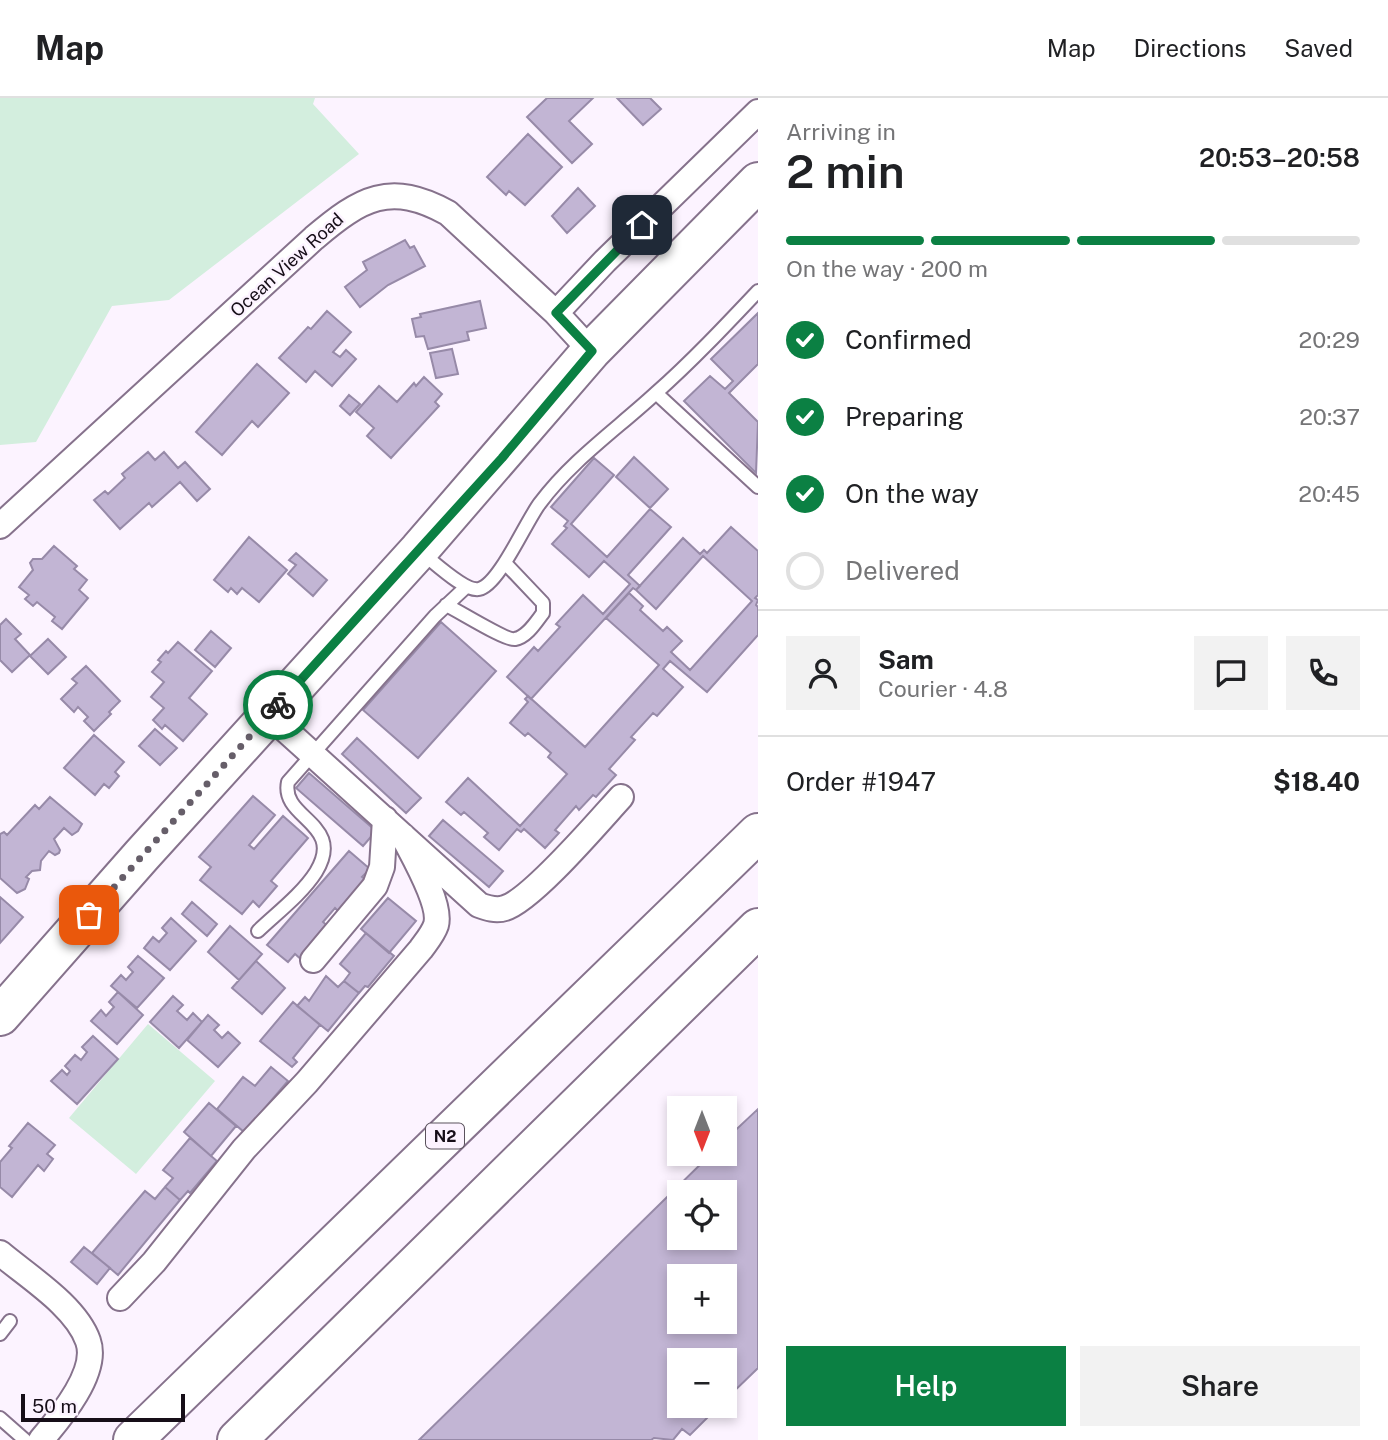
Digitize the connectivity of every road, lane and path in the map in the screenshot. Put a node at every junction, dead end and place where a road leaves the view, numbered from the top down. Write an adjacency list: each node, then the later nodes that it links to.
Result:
1 (758, 112): 4 (street)
2 (758, 182): 5 (main road)
3 (758, 291): 6 (lane)
4 (556, 313): 5 (street, Ocean View Road); 8 (street, Ocean View Road)
5 (592, 351): 9 (main road)
6 (656, 393): 7 (lane); 10 (lane)
7 (758, 487)
8 (0, 526)
9 (419, 551): 11 (lane); 13 (main road)
10 (505, 563): 11 (lane); 12 (lane)
11 (467, 587): 12 (lane)
12 (446, 605): 14 (lane)
13 (269, 715): 14 (street); 22 (main road)
14 (314, 754): 16 (street); 20 (lane)
15 (621, 797): 18 (street)
16 (385, 819): 18 (street); 21 (street)
17 (758, 833): 30 (main road, N2)
18 (404, 836): 24 (street)
19 (758, 928): 31 (main road)
20 (258, 931)
21 (313, 960)
22 (0, 1016)
23 (0, 1253): 29 (street)
24 (120, 1298)
25 (10, 1321): 26 (lane)
26 (0, 1334)
27 (0, 1418): 28 (lane)
28 (25, 1440)
29 (41, 1440)
30 (132, 1440)
31 (237, 1440)

